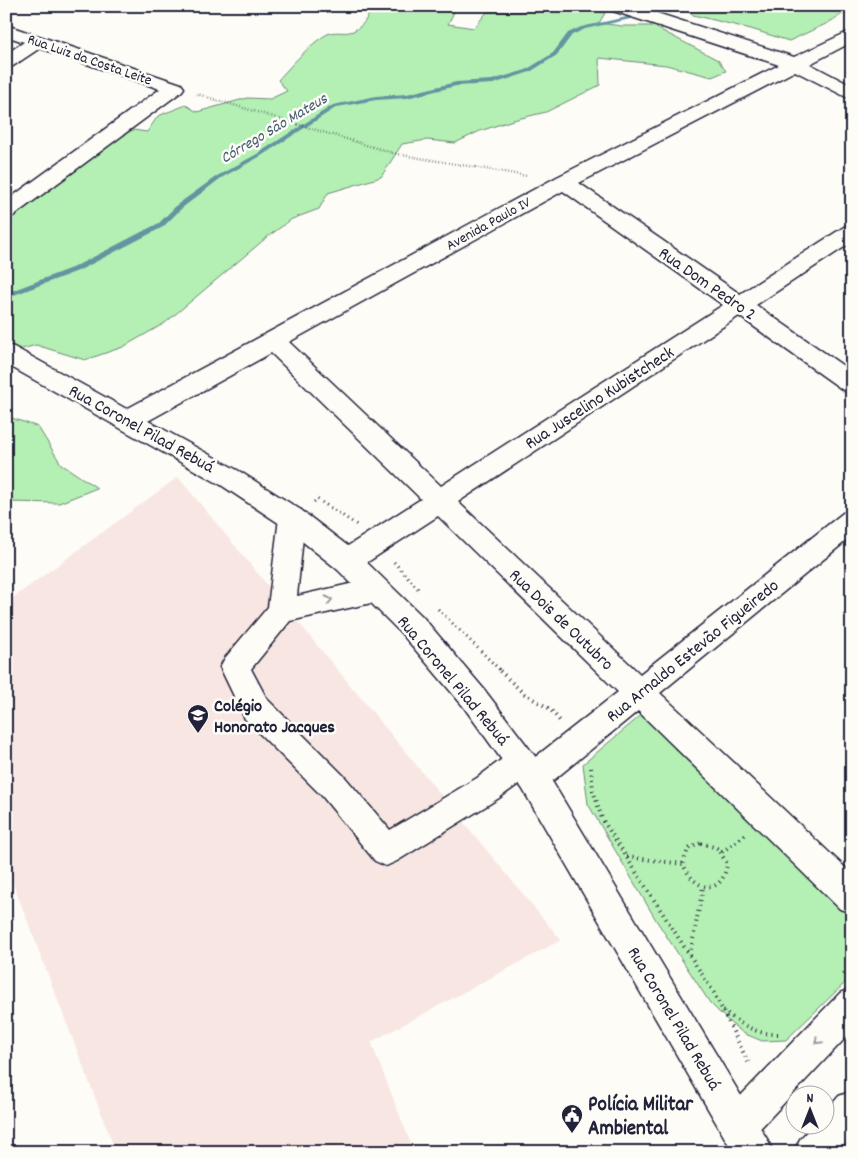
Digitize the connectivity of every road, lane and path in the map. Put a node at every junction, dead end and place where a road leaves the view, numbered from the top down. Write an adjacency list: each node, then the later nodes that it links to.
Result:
1 (630, 9): 6 (street)
2 (6, 30): 4 (street, Rua Luiz da Costa Leite)
3 (852, 35): 6 (street, Avenida Paulo IV)
4 (38, 41): 5 (street); 7 (street, Rua Luiz da Costa Leite)
5 (6, 62)
6 (796, 64): 8 (street); 9 (street, Avenida Paulo IV)
7 (174, 88): 9 (path); 10 (street)
8 (852, 94)
9 (564, 182): 12 (street, Rua Dom Pedro 2); 13 (street, Avenida Paulo IV)
10 (6, 211)
11 (852, 232): 12 (street, Rua Juscelino Kubistcheck)
12 (739, 305): 15 (street, Rua Dom Pedro 2); 17 (street, Rua Juscelino Kubistcheck)
13 (273, 341): 16 (street, Avenida Paulo IV); 17 (street, Rua Dois de Outubro)
14 (6, 353): 16 (street, Rua Coronel Pilad Rebuá)
15 (852, 384)
16 (128, 420): 18 (street, Rua Coronel Pilad Rebuá)
17 (440, 501): 20 (street, Rua Juscelino Kubistcheck); 23 (street, Rua Dois de Outubro)
18 (292, 518): 20 (street, Rua Coronel Pilad Rebuá); 22 (street)
19 (852, 522): 23 (street, Rua Arnaldo Estevão Figueiredo)
20 (347, 561): 21 (street, Rua Coronel Pilad Rebuá)
21 (376, 590): 22 (street, one-way to 21); 24 (street, Rua Coronel Pilad Rebuá)
22 (281, 611): 24 (street, Rua Arnaldo Estevão Figueiredo)
23 (639, 693): 24 (street, Rua Arnaldo Estevão Figueiredo); 28 (street, Rua Dois de Outubro)
24 (527, 770): 35 (street, Rua Coronel Pilad Rebuá)
25 (627, 857): 26 (path)
26 (683, 864): 27 (path); 27 (path)
27 (704, 887): 29 (path)
28 (852, 897)
29 (690, 955)
30 (852, 966): 31 (path)
31 (845, 993): 35 (street, one-way to 35)
32 (722, 1010): 33 (path)
33 (784, 1034)
34 (852, 1109): 36 (street)
35 (746, 1138)
36 (813, 1152)

